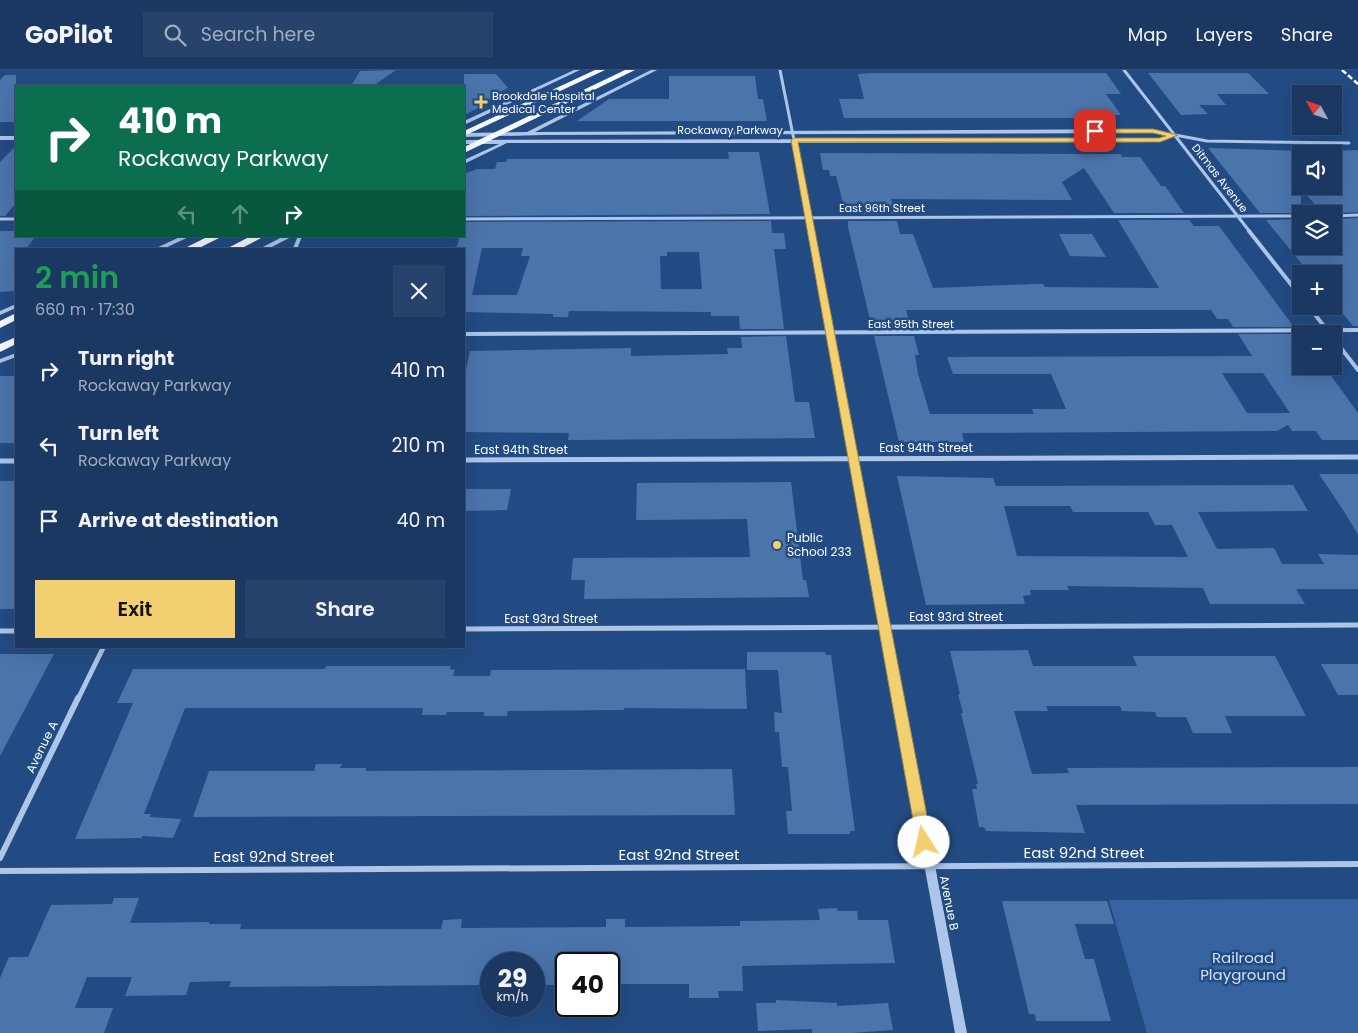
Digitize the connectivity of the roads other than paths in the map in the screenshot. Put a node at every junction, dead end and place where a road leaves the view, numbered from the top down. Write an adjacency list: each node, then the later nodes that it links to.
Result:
1 (578, 70): 7 (street)
2 (601, 70): 10 (highway)
3 (631, 70): 8 (highway)
4 (655, 70): 9 (street)
5 (780, 70): 13 (street, Avenue B)
6 (1124, 70): 12 (street, Ditmas Avenue)
7 (465, 123)
8 (498, 134): 9 (street, Rockaway Parkway); 11 (street, Rockaway Parkway); 17 (highway)
9 (526, 134): 13 (street, Rockaway Parkway); 18 (street)
10 (465, 135)
11 (465, 135)
12 (1175, 135): 13 (street, Rockaway Parkway); 19 (street, Rockaway Parkway); 23 (street, Ditmas Avenue)
13 (793, 137): 18 (street, Rockaway Parkway); 26 (street, Avenue B)
14 (0, 138): 15 (street)
15 (15, 138)
16 (465, 142): 17 (street, Rockaway Parkway)
17 (482, 142): 18 (street, Rockaway Parkway); 20 (highway)
18 (508, 142): 21 (street)
19 (1349, 143)
20 (465, 150)
21 (465, 162)
22 (1358, 215): 25 (street)
23 (1238, 216): 24 (street, East 96th Street); 26 (street, East 96th Street); 38 (street, Ditmas Avenue)
24 (1292, 216)
25 (1342, 216)
26 (808, 217): 29 (street, East 96th Street); 49 (street, Avenue B)
27 (0, 219): 28 (street)
28 (15, 219)
29 (465, 219)
30 (186, 237): 34 (street)
31 (216, 237): 35 (highway)
32 (258, 237): 36 (highway)
33 (288, 237): 37 (street)
34 (160, 248)
35 (190, 248)
36 (233, 248)
37 (264, 248)
38 (1292, 285)
39 (15, 306): 40 (street)
40 (0, 313)
41 (1315, 315): 44 (street)
42 (15, 317): 45 (highway)
43 (15, 320): 45 (highway)
44 (1323, 325)
45 (0, 326)
46 (1358, 330): 47 (street, East 95th Street)
47 (1342, 331)
48 (1292, 332): 49 (street, East 95th Street)
49 (830, 333): 50 (street, East 95th Street); 58 (street, Avenue B)
50 (465, 334)
51 (15, 340): 52 (highway)
52 (0, 348)
53 (1342, 349): 56 (street)
54 (15, 355): 55 (street)
55 (0, 362)
56 (1358, 370)
57 (1358, 456): 58 (street, East 94th Street)
58 (853, 458): 59 (street, East 94th Street); 63 (street, Avenue B)
59 (465, 460)
60 (0, 461): 61 (street)
61 (15, 461)
62 (1358, 625): 63 (street, East 93rd Street)
63 (884, 627): 64 (street, East 93rd Street); 70 (street, Avenue B)
64 (465, 629)
65 (0, 631): 66 (street)
66 (15, 631)
67 (103, 648): 68 (street, Avenue A)
68 (0, 858)
69 (1358, 864): 70 (street, East 92nd Street)
70 (929, 866): 71 (street, East 92nd Street); 72 (street, Avenue B)
71 (0, 870)
72 (961, 1033)

